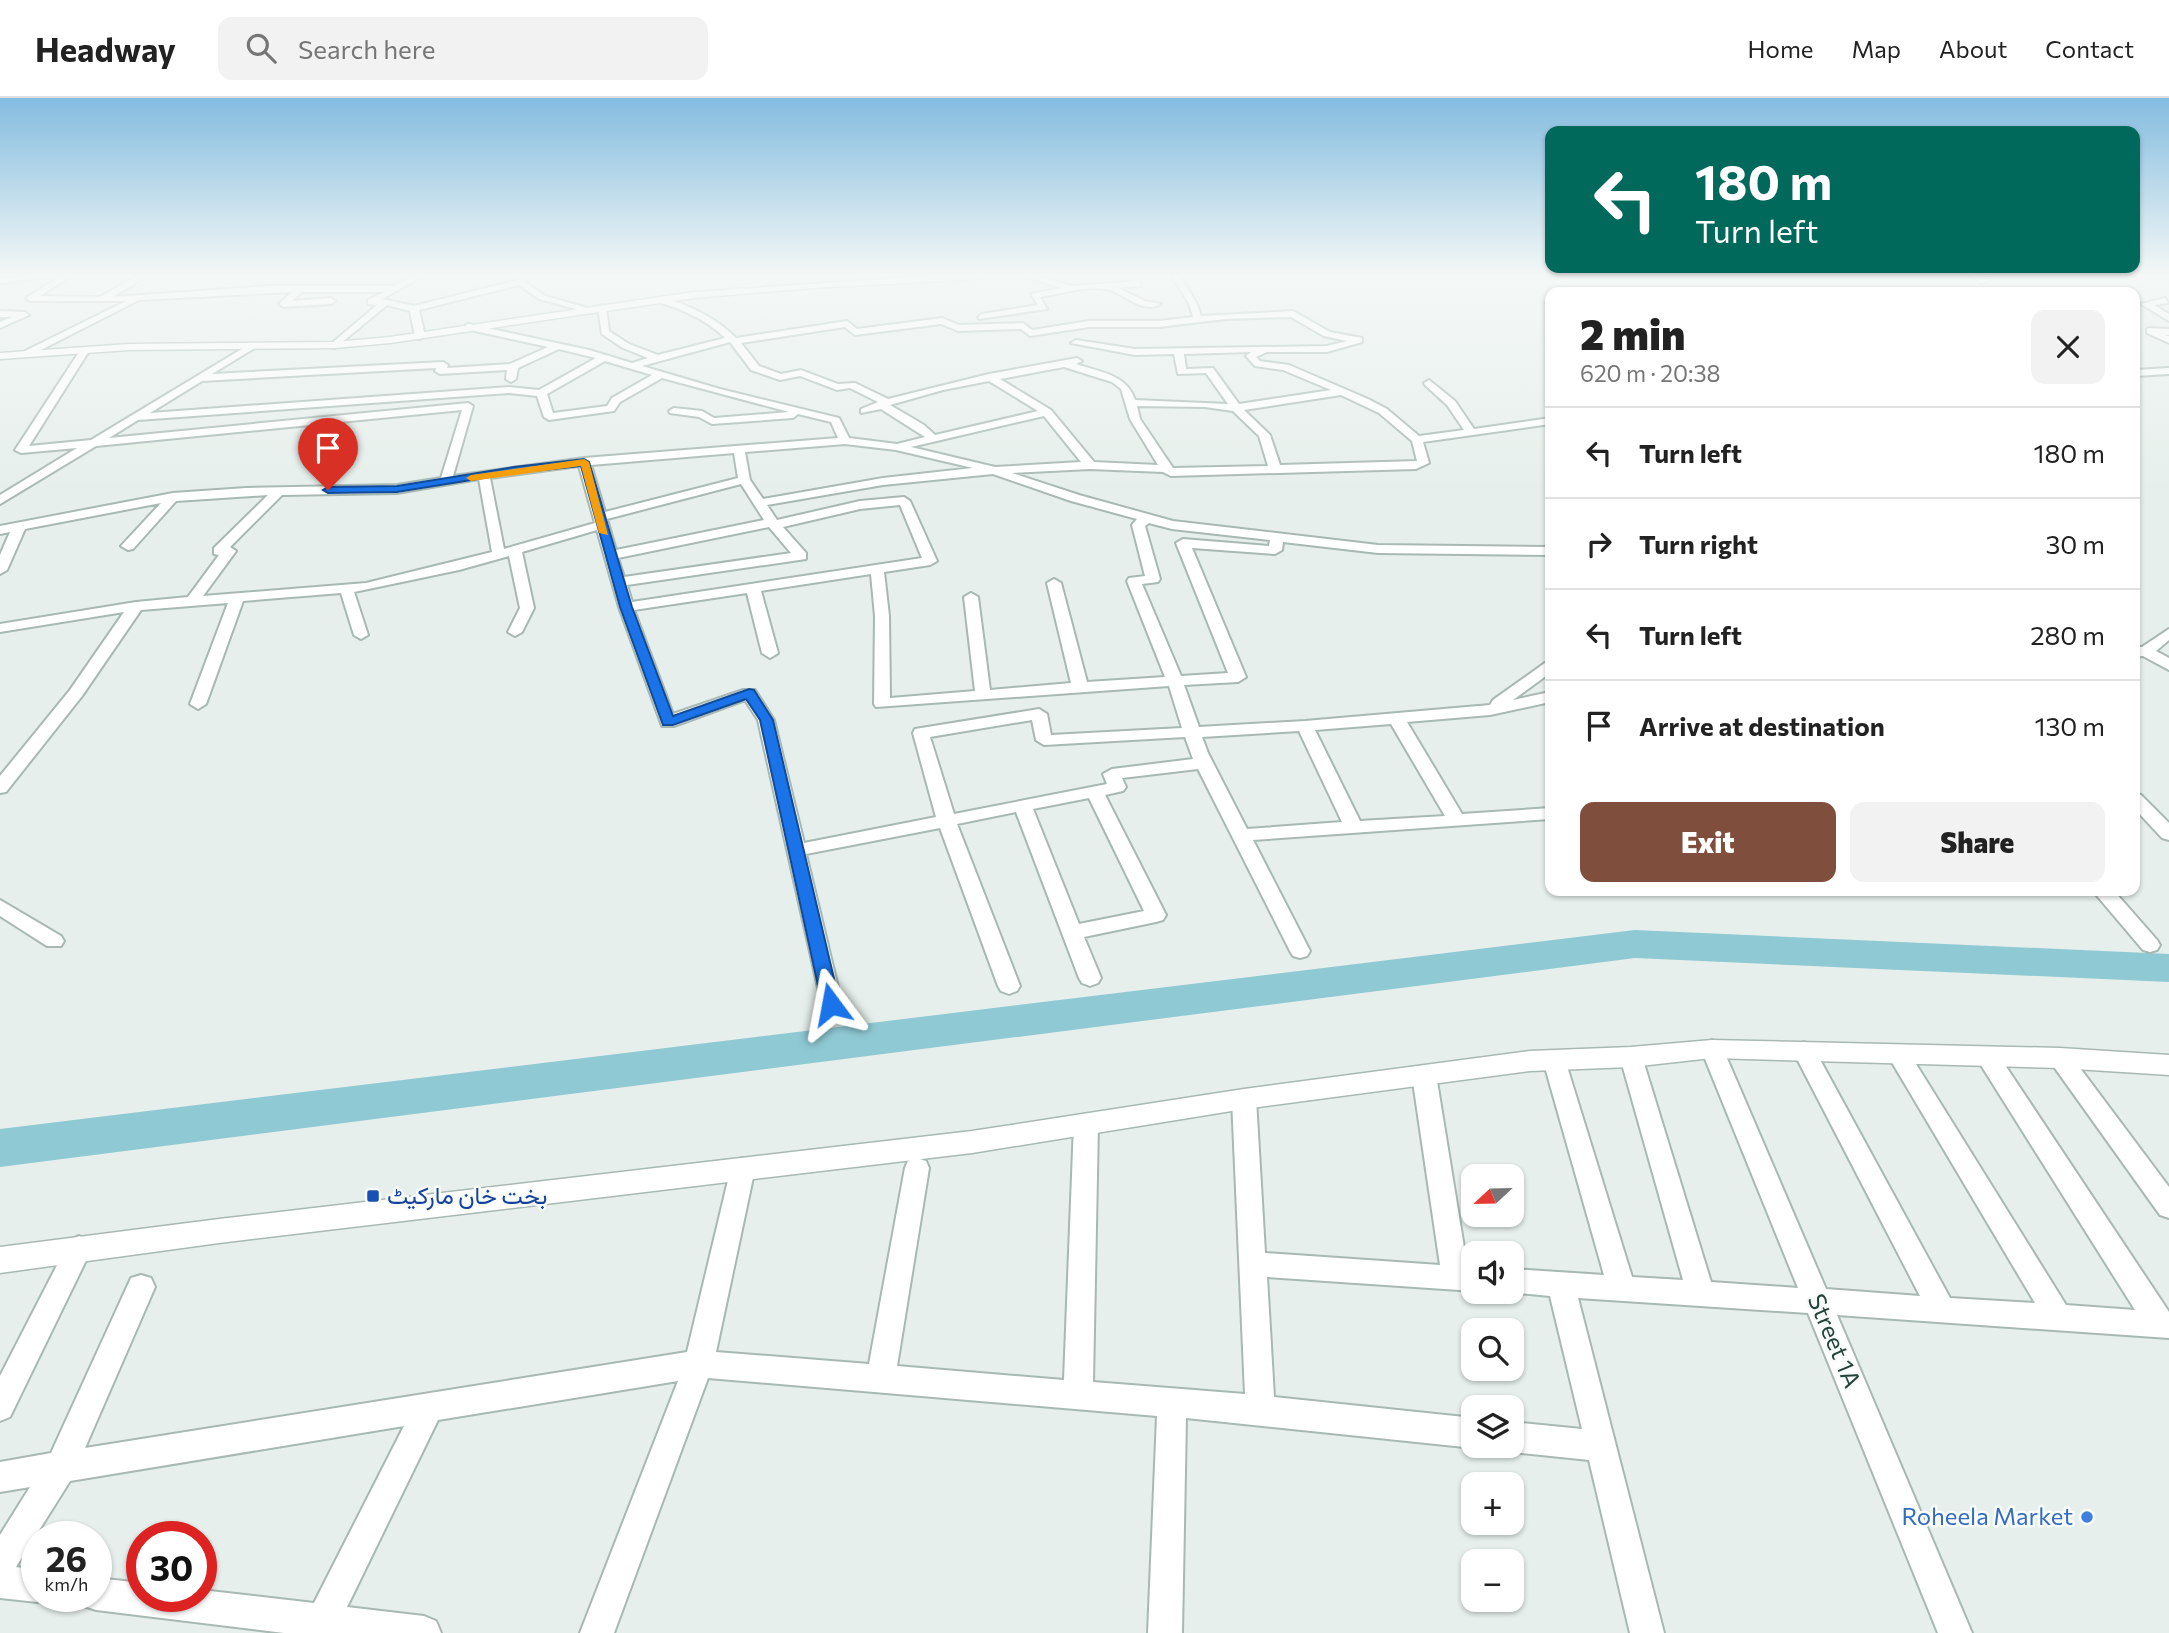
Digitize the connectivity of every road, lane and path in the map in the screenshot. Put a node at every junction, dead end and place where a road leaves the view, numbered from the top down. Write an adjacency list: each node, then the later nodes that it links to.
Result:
1 (39, 348): 15 (street)
2 (122, 348): 12 (street)
3 (249, 348): 27 (street)
4 (556, 348): 22 (street)
5 (560, 348): 18 (street)
6 (630, 348): 17 (street)
7 (700, 348): 17 (street)
8 (738, 348): 38 (street)
9 (1103, 348): 13 (street)
10 (1332, 348): 11 (street)
11 (1265, 349): 14 (street); 33 (street)
12 (84, 351): 15 (street); 51 (street)
13 (1122, 351): 14 (street); 19 (street)
14 (1179, 353): 40 (street)
15 (26, 354): 16 (street)
16 (1, 355)
17 (656, 358): 20 (street)
18 (601, 359): 20 (street); 34 (street)
19 (1065, 364): 26 (street); 39 (street)
20 (629, 366): 25 (street)
21 (408, 367): 22 (street); 27 (street); 28 (street)
22 (513, 367): 31 (street)
23 (2169, 371): 24 (street)
24 (2140, 373)
25 (659, 375): 32 (street); 34 (street)
26 (989, 377): 38 (street); 42 (street)
27 (201, 378): 44 (street)
28 (401, 378)
29 (1429, 383): 46 (street)
30 (394, 389): 36 (street)
31 (509, 390): 34 (street); 36 (street)
32 (717, 391): 35 (street); 43 (street)
33 (1342, 392): 40 (street); 49 (street)
34 (541, 393)
35 (705, 397)
36 (387, 401): 44 (street)
37 (693, 403): 47 (street)
38 (884, 403): 41 (street); 48 (street)
39 (1130, 403): 40 (street); 58 (street)
40 (1236, 408): 57 (street)
41 (865, 411)
42 (1047, 412): 48 (street); 55 (street)
43 (811, 414): 47 (street); 50 (street)
44 (139, 416): 51 (street)
45 (1545, 422): 46 (street)
46 (1471, 432): 49 (street)
47 (718, 436): 53 (street); 54 (street)
48 (932, 438): 52 (street)
49 (1417, 440): 57 (street)
50 (845, 441): 52 (street); 53 (street)
51 (93, 444): 61 (street); 63 (street)
52 (897, 447): 56 (street)
53 (738, 448): 60 (street)
54 (584, 462): 59 (street); 68 (street)
55 (1090, 465): 56 (street); 58 (street)
56 (987, 468): 66 (street); 67 (street)
57 (1275, 468): 58 (street)
58 (1166, 469)
59 (484, 475): 61 (street); 76 (street)
60 (744, 480): 66 (street); 68 (street)
61 (446, 481): 62 (street)
62 (279, 491): 64 (street); 86 (street)
63 (6, 493): 65 (street)
64 (173, 498): 70 (street); 73 (street)
65 (0, 500)
66 (761, 503): 69 (street)
67 (1147, 518): 72 (street); 97 (street)
68 (601, 521): 74 (street); 77 (street)
69 (773, 523): 77 (street); 78 (street); 80 (street)
70 (19, 527): 71 (street); 79 (street)
71 (0, 530)
72 (1277, 537): 75 (street); 97 (street)
73 (128, 546)
74 (515, 550): 76 (street); 90 (street)
75 (1545, 551)
76 (499, 555): 82 (street)
77 (611, 555): 80 (street)
78 (877, 569): 83 (street); 99 (street)
79 (0, 570)
80 (619, 582): 88 (street)
81 (1054, 583): 98 (street)
82 (346, 588): 84 (street); 92 (street)
83 (753, 588): 88 (street); 94 (street)
84 (238, 596): 86 (street); 101 (street)
85 (971, 597): 99 (street)
86 (193, 600): 87 (street)
87 (136, 606): 89 (street); 107 (street)
88 (626, 607): 117 (street)
89 (0, 628)
90 (514, 632)
91 (2169, 633): 93 (street)
92 (361, 635)
93 (2141, 651): 95 (street)
94 (770, 653)
95 (2169, 664)
96 (1545, 670): 102 (street)
97 (1175, 681): 98 (street); 105 (street)
98 (1080, 687): 99 (street)
99 (983, 695)
100 (1545, 698): 102 (street)
101 (198, 704)
102 (1490, 710): 103 (street)
103 (1396, 718): 104 (street); 113 (street)
104 (1305, 726): 105 (street); 114 (street)
105 (1191, 731): 106 (street); 112 (street)
106 (1204, 763): 108 (street); 116 (street)
107 (0, 788)
108 (1094, 791): 110 (street); 120 (street)
109 (2140, 804): 115 (street)
110 (1022, 805): 112 (street); 120 (street)
111 (1545, 814): 113 (street)
112 (946, 819): 117 (street); 125 (street)
113 (1457, 821): 114 (street)
114 (1353, 826): 116 (street)
115 (2169, 834)
116 (1242, 835): 123 (street)
117 (797, 850): 126 (street)
118 (2107, 896): 122 (street)
119 (0, 907): 121 (street)
120 (1072, 932): 124 (street)
121 (54, 941)
122 (2150, 944)
123 (1300, 951)
124 (1090, 978)
125 (1009, 986)
126 (831, 1004)
127 (1712, 1049): 128 (street); 131 (street); 151 (street, Street 1A)
128 (1804, 1051): 129 (street); 152 (street)
129 (1898, 1054): 130 (street); 153 (street)
130 (1987, 1056): 132 (street); 154 (street)
131 (1631, 1057): 133 (street); 150 (street)
132 (2060, 1058): 134 (street); 140 (street)
133 (1554, 1060): 135 (street); 149 (street)
134 (2169, 1065)
135 (1424, 1075): 136 (street); 143 (street)
136 (1244, 1099): 137 (street); 144 (street)
137 (1087, 1124): 138 (street); 157 (street)
138 (743, 1168): 141 (street); 155 (street)
139 (917, 1168): 156 (street)
140 (2169, 1207)
141 (79, 1248): 142 (street); 159 (street)
142 (0, 1260)
143 (1461, 1263)
144 (1252, 1264): 145 (street); 161 (street)
145 (1461, 1278)
146 (1524, 1282): 147 (street)
147 (1561, 1285): 149 (street); 164 (street)
148 (141, 1287): 165 (street)
149 (1622, 1289): 150 (street)
150 (1701, 1294): 151 (street)
151 (1817, 1301): 152 (street); 176 (street, Street 1A)
152 (1942, 1310): 153 (street)
153 (2058, 1317): 154 (street)
154 (2164, 1325)
155 (699, 1364): 156 (street); 160 (street); 173 (street)
156 (881, 1379): 157 (street)
157 (1078, 1395): 158 (street)
158 (1172, 1402): 161 (street); 174 (street)
159 (0, 1408)
160 (429, 1408): 165 (street); 171 (street)
161 (1260, 1410): 162 (street)
162 (1461, 1432)
163 (1524, 1438): 164 (street)
164 (1601, 1446): 175 (street)
165 (61, 1467): 166 (street); 167 (street)
166 (0, 1477)
167 (0, 1564)
168 (0, 1582): 169 (street)
169 (21, 1584)
170 (112, 1596): 171 (street)
171 (323, 1621): 172 (street)
172 (424, 1633)
173 (597, 1633)
174 (1165, 1633)
175 (1647, 1633)
176 (1955, 1633)

